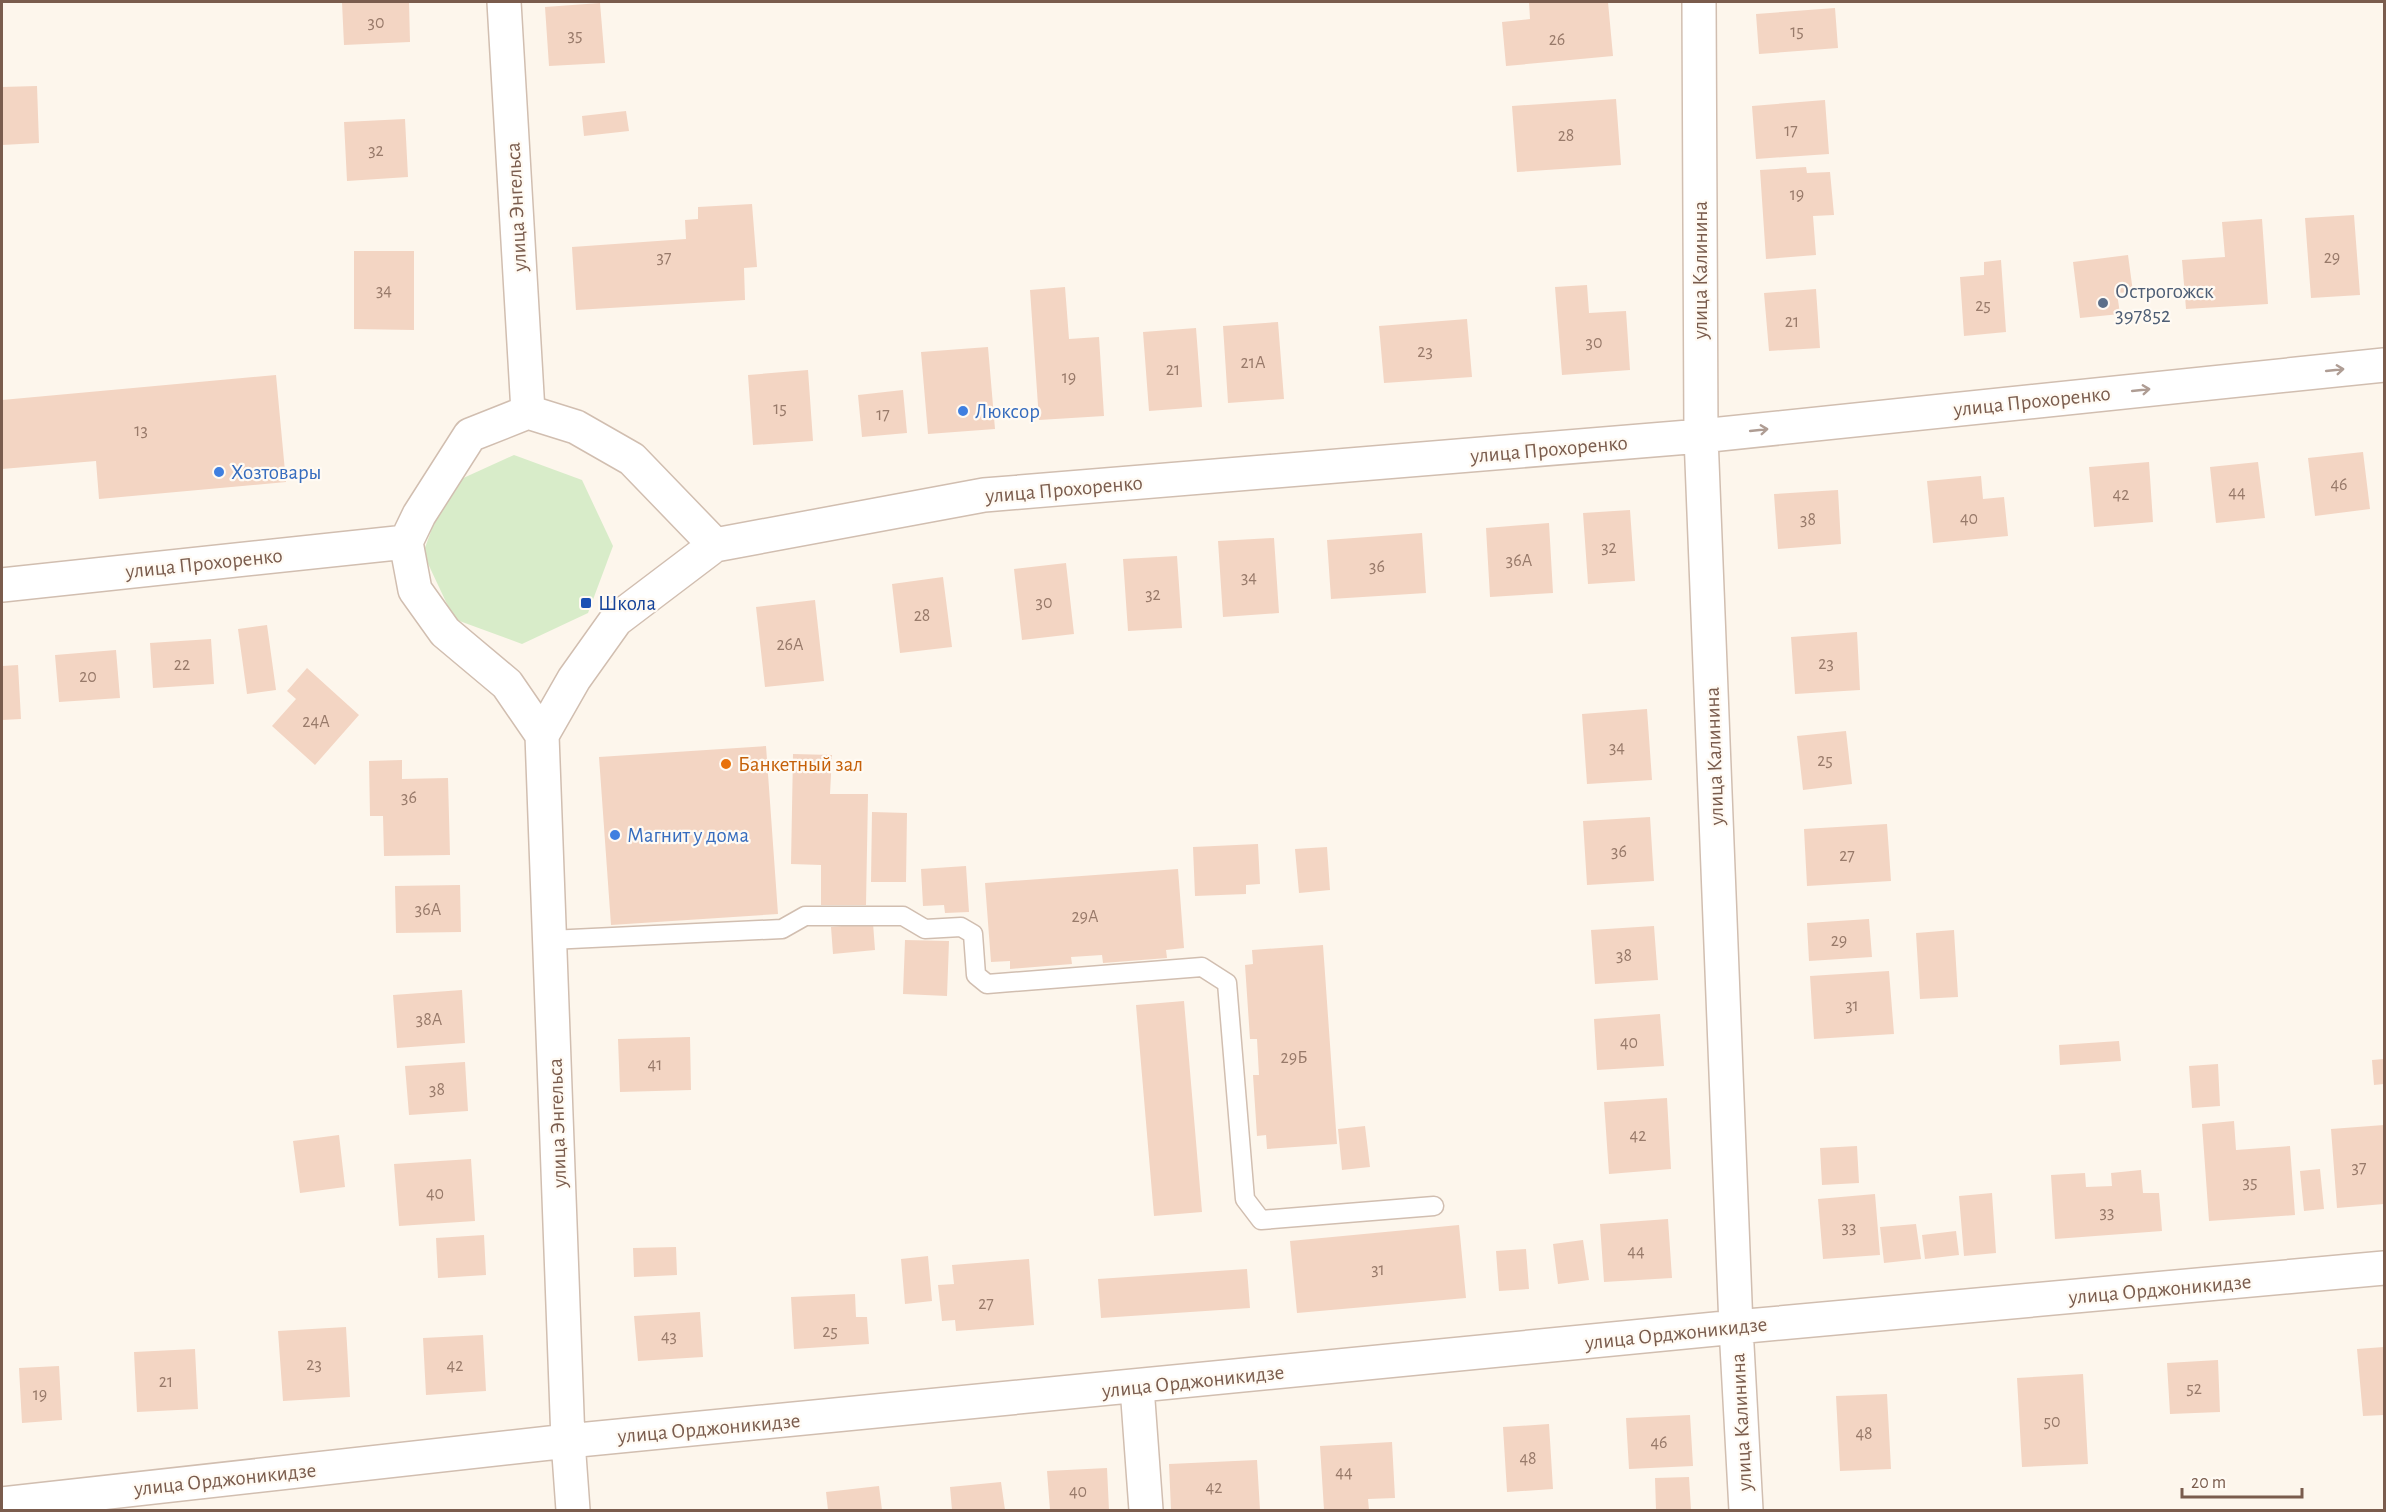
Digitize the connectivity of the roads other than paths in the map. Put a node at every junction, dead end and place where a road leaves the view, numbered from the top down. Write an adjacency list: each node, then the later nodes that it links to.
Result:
1 (504, 2): 4 (street, улица Энгельса)
2 (1699, 2): 5 (street, улица Калинина)
3 (2385, 365): 5 (street, улица Прохоренко, one-way to 3)
4 (528, 412): 6 (street); 7 (street)
5 (1701, 436): 7 (street, улица Прохоренко); 13 (street, улица Калинина)
6 (406, 542): 8 (street, улица Прохоренко); 9 (street)
7 (715, 545): 9 (street, улица Прохоренко)
8 (2, 585)
9 (542, 735): 10 (street, улица Энгельса)
10 (550, 940): 11 (lane); 15 (street, улица Энгельса)
11 (1434, 1206)
12 (2385, 1268): 13 (street, улица Орджоникидзе)
13 (1736, 1327): 14 (street, улица Орджоникидзе); 19 (street, улица Калинина)
14 (1137, 1387): 15 (street, улица Орджоникидзе); 18 (street)
15 (568, 1441): 16 (street, улица Орджоникидзе); 17 (street, улица Энгельса)
16 (2, 1504)
17 (573, 1510)
18 (1146, 1510)
19 (1746, 1510)

